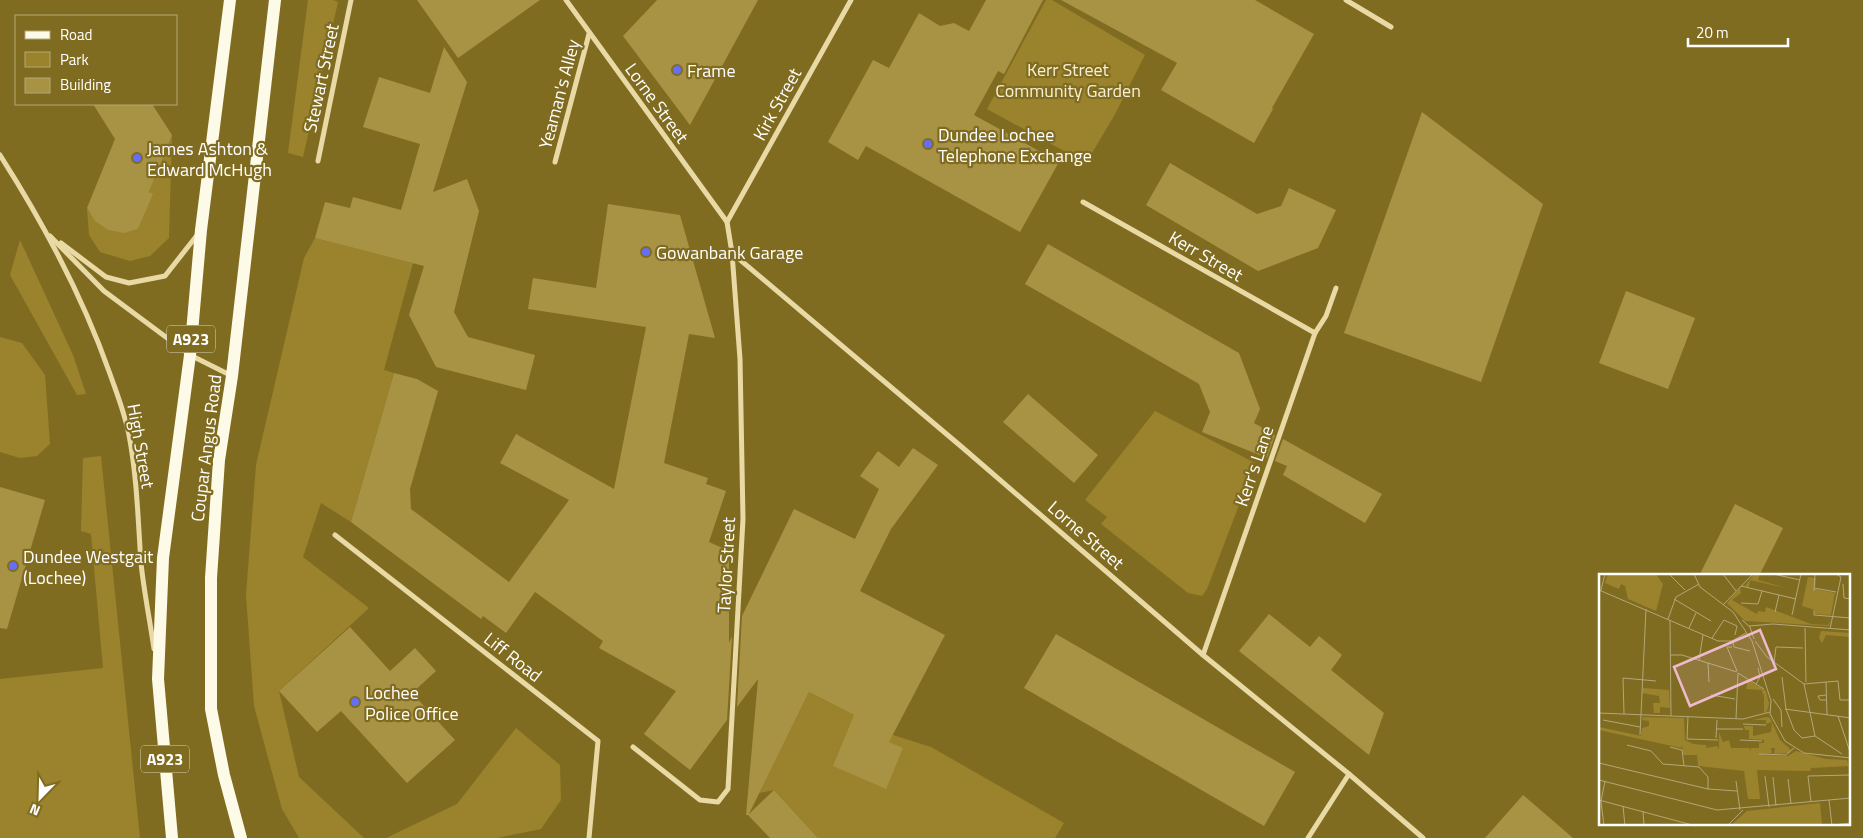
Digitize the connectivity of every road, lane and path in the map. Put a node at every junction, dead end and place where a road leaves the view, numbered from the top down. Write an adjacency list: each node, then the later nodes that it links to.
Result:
1 (230, 0): 14 (main road, Coupar Angus Road / A923)
2 (275, 0): 20 (main road, Coupar Angus Road / A923)
3 (351, 0): 10 (street, Stewart Street)
4 (566, 0): 8 (street, Lorne Street)
5 (851, 0): 13 (street, Kirk Street)
6 (1346, 0): 7 (street)
7 (1391, 27)
8 (589, 34): 11 (street, Yeaman's Alley); 13 (street, Lorne Street)
9 (0, 155): 15 (street, High Street)
10 (318, 161)
11 (554, 162)
12 (1083, 202): 18 (street, Kerr Street)
13 (727, 222): 16 (street, Taylor Street)
14 (201, 230): 15 (street, High Street); 19 (main road, Coupar Angus Road / A923)
15 (46, 232): 19 (street, High Street); 23 (street, High Street)
16 (732, 253): 22 (street, Lorne Street); 24 (street, Taylor Street)
17 (1336, 288): 18 (street, Kerr's Lane)
18 (1315, 334): 22 (street, Kerr's Lane)
19 (190, 355): 20 (street, High Street); 23 (main road, Coupar Angus Road / A923)
20 (232, 376): 27 (main road, Coupar Angus Road / A923)
21 (334, 535): 28 (street, Liff Road)
22 (1203, 655): 25 (street, Lorne Street)
23 (158, 679): 26 (main road, Coupar Angus Road / A923)
24 (633, 747)
25 (1349, 774): 29 (street); 30 (street, Lorne Street)
26 (172, 838)
27 (241, 838)
28 (589, 838)
29 (1308, 838)
30 (1423, 838)

